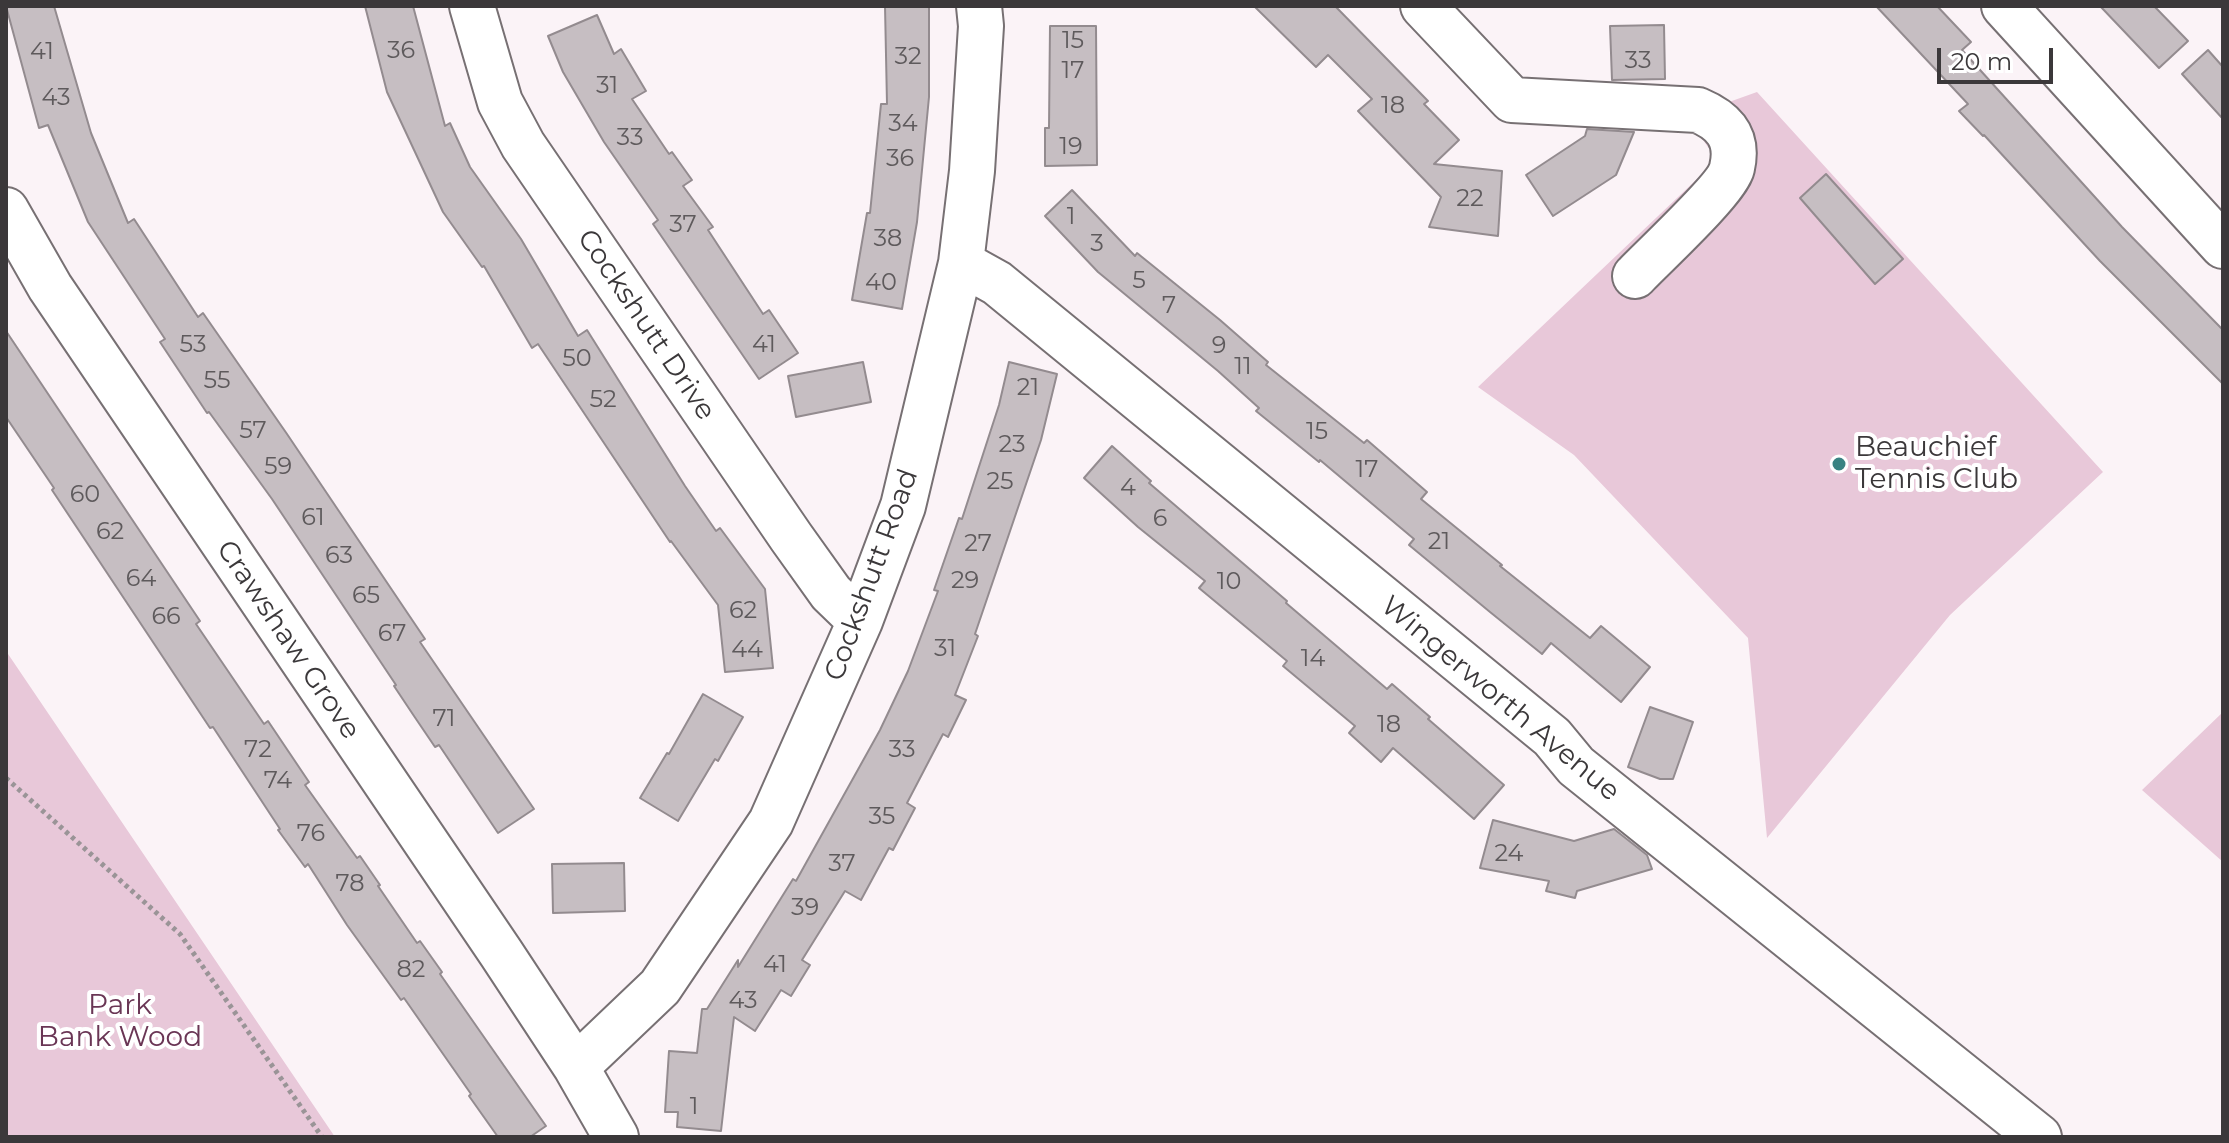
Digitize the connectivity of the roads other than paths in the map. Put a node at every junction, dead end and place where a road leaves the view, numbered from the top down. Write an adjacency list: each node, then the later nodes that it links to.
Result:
1 (472, 6): 9 (street, Cockshutt Drive)
2 (979, 6): 7 (street, Cockshutt Road)
3 (1423, 6): 8 (street)
4 (2004, 6): 6 (street)
5 (6, 210): 10 (street, Crawshaw Grove)
6 (2223, 246)
7 (961, 263): 9 (street, Cockshutt Road); 12 (street, Wingerworth Avenue)
8 (1635, 276)
9 (860, 621): 10 (street, Cockshutt Road)
10 (576, 1067): 11 (street, Crawshaw Grove)
11 (616, 1137)
12 (2039, 1137)

